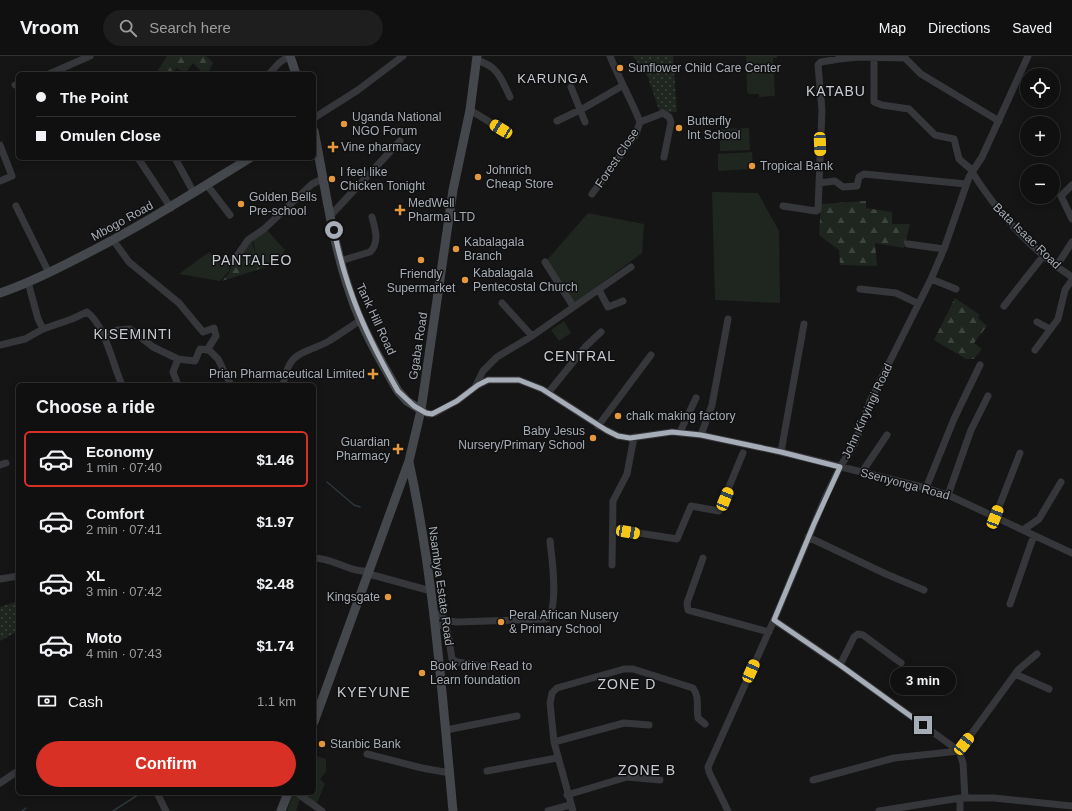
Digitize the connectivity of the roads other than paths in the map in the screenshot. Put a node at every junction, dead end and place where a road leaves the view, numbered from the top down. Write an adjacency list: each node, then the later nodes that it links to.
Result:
1 (90, 56): 10 (street)
2 (290, 56): 11 (street); 12 (street)
3 (610, 56): 13 (street, Forest Close)
4 (1028, 56): 20 (street, John Kinyingi Road)
5 (399, 57): 18 (street)
6 (839, 57): 9 (street); 34 (street)
7 (907, 57): 9 (street); 20 (street)
8 (477, 58): 15 (street); 16 (street, Ggaba Road)
9 (874, 58): 31 (street, Bata Isaac Road)
10 (54, 72)
11 (271, 72)
12 (295, 72)
13 (622, 86): 17 (street); 22 (street, Forest Close)
14 (571, 87): 17 (street)
15 (510, 97)
16 (470, 110): 23 (street); 93 (street, Ggaba Road)
17 (581, 110): 19 (street); 21 (street)
18 (316, 117)
19 (557, 121)
20 (999, 121): 31 (street, John Kinyingi Road)
21 (585, 122)
22 (640, 122): 27 (street); 39 (street, Forest Close)
23 (501, 129)
24 (316, 140): 32 (street, Tank Hill Road)
25 (400, 141): 44 (street)
26 (0, 145): 33 (street)
27 (664, 157)
28 (139, 160): 42 (street)
29 (176, 160): 38 (street)
30 (247, 160): 36 (street, Mbogo Road)
31 (972, 172): 35 (street, John Kinyingi Road); 51 (street, Bata Isaac Road)
32 (324, 178): 44 (street, Tank Hill Road); 54 (street)
33 (0, 181)
34 (819, 183): 35 (street); 41 (street)
35 (966, 184): 50 (street, John Kinyingi Road)
36 (207, 185): 38 (street, Mbogo Road); 43 (street)
37 (1072, 185): 46 (street)
38 (194, 193): 42 (street, Mbogo Road)
39 (592, 194)
40 (16, 206): 57 (street)
41 (783, 206)
42 (171, 208): 47 (street, Mbogo Road)
43 (230, 215)
44 (331, 215): 52 (street, Tank Hill Road)
45 (372, 217): 52 (street)
46 (1072, 219)
47 (114, 240): 57 (street, Mbogo Road); 80 (street)
48 (1072, 242): 56 (street)
49 (908, 244): 50 (street)
50 (944, 249): 59 (street, John Kinyingi Road)
51 (1044, 255): 56 (street, Bata Isaac Road); 69 (street)
52 (340, 261): 71 (street, Tank Hill Road)
53 (545, 262): 68 (street)
54 (232, 263)
55 (631, 266): 63 (street)
56 (1056, 267): 58 (street, Bata Isaac Road)
57 (49, 273): 60 (street, Mbogo Road)
58 (1072, 278): 75 (street)
59 (931, 279): 62 (street); 66 (street, John Kinyingi Road)
60 (28, 282): 64 (street, Mbogo Road); 74 (street)
61 (860, 289): 66 (street)
62 (956, 289)
63 (599, 290): 65 (street); 68 (street)
64 (0, 292)
65 (623, 301)
66 (917, 302): 103 (street, John Kinyingi Road)
67 (502, 303): 78 (street)
68 (573, 306): 78 (street)
69 (1004, 306)
70 (728, 319): 96 (street)
71 (361, 320): 88 (street); 93 (street, Tank Hill Road)
72 (1037, 322): 75 (street)
73 (804, 324): 100 (street)
74 (43, 329): 77 (street); 79 (street)
75 (1050, 329): 81 (street)
76 (601, 332): 90 (street)
77 (103, 336): 83 (street); 85 (street)
78 (532, 336): 89 (street)
79 (0, 345)
80 (207, 350): 83 (street); 87 (street)
81 (1035, 350)
82 (651, 355): 94 (street)
83 (178, 359): 86 (street)
84 (980, 365): 106 (street)
85 (121, 383)
86 (177, 383)
87 (230, 383)
88 (283, 383)
89 (476, 387): 90 (street, Ssenyonga Road); 93 (street, Ssenyonga Road)
90 (548, 393): 94 (street, Ssenyonga Road)
91 (988, 396): 107 (street)
92 (696, 398): 95 (street)
93 (421, 410): 102 (street, Ggaba Road)
94 (598, 426): 98 (street, Ssenyonga Road)
95 (680, 432): 96 (street, Ssenyonga Road); 98 (street, Ssenyonga Road)
96 (701, 435): 99 (street, Ssenyonga Road)
97 (887, 435): 104 (street)
98 (634, 438): 109 (street)
99 (744, 449): 100 (street, Ssenyonga Road); 109 (street)
100 (781, 452): 103 (street, Ssenyonga Road)
101 (1020, 453): 108 (street)
102 (409, 461): 118 (street, Ggaba Road); 122 (street, Nsambya Estate Road)
103 (840, 467): 104 (street, Ssenyonga Road); 112 (street, John Kinyingi Road)
104 (862, 472): 106 (street, Ssenyonga Road)
105 (1061, 482): 110 (street)
106 (926, 488): 107 (street, Ssenyonga Road)
107 (948, 495): 108 (street, Ssenyonga Road)
108 (995, 517): 110 (street, Ssenyonga Road)
109 (613, 529): 117 (street)
110 (1023, 530): 111 (street, Ssenyonga Road)
111 (1034, 535): 114 (street, Ssenyonga Road); 123 (street)
112 (808, 537): 121 (street); 125 (street, John Kinyingi Road)
113 (550, 541): 124 (street)
114 (1072, 553)
115 (316, 558): 118 (street)
116 (702, 558): 127 (street)
117 (612, 565)
118 (369, 572): 122 (street); 135 (street, Ggaba Road)
119 (16, 576): 120 (street)
120 (0, 579)
121 (924, 590)
122 (431, 591): 124 (street, Nsambya Estate Road)
123 (1010, 604)
124 (434, 612): 126 (street, Nsambya Estate Road)
125 (774, 620): 127 (street, John Kinyingi Road); 130 (street)
126 (435, 624): 131 (street); 138 (street, Nsambya Estate Road)
127 (769, 632): 161 (street, John Kinyingi Road)
128 (1037, 654): 132 (street)
129 (902, 662): 130 (street)
130 (840, 665): 140 (street)
131 (493, 667)
132 (1015, 674): 133 (street); 140 (street)
133 (1049, 689)
134 (516, 716): 138 (street)
135 (316, 717)
136 (704, 724): 139 (street)
137 (649, 725): 139 (street)
138 (446, 730): 145 (street, Nsambya Estate Road)
139 (554, 742): 142 (street)
140 (959, 751): 147 (street); 153 (street)
141 (367, 754): 145 (street)
142 (557, 758): 143 (street); 152 (street)
143 (487, 771)
144 (16, 772): 148 (street)
145 (450, 773): 159 (street, Nsambya Estate Road)
146 (660, 780): 152 (street)
147 (813, 780)
148 (0, 783)
149 (159, 795): 156 (street)
150 (287, 795): 157 (street)
151 (300, 795): 158 (street)
152 (567, 795): 155 (street)
153 (963, 798): 154 (street); 162 (street); 163 (street)
154 (1072, 806)
155 (572, 808): 160 (street)
156 (166, 811)
157 (281, 811)
158 (322, 811)
159 (453, 811)
160 (548, 811)
161 (728, 811)
162 (879, 811)
163 (960, 811)

